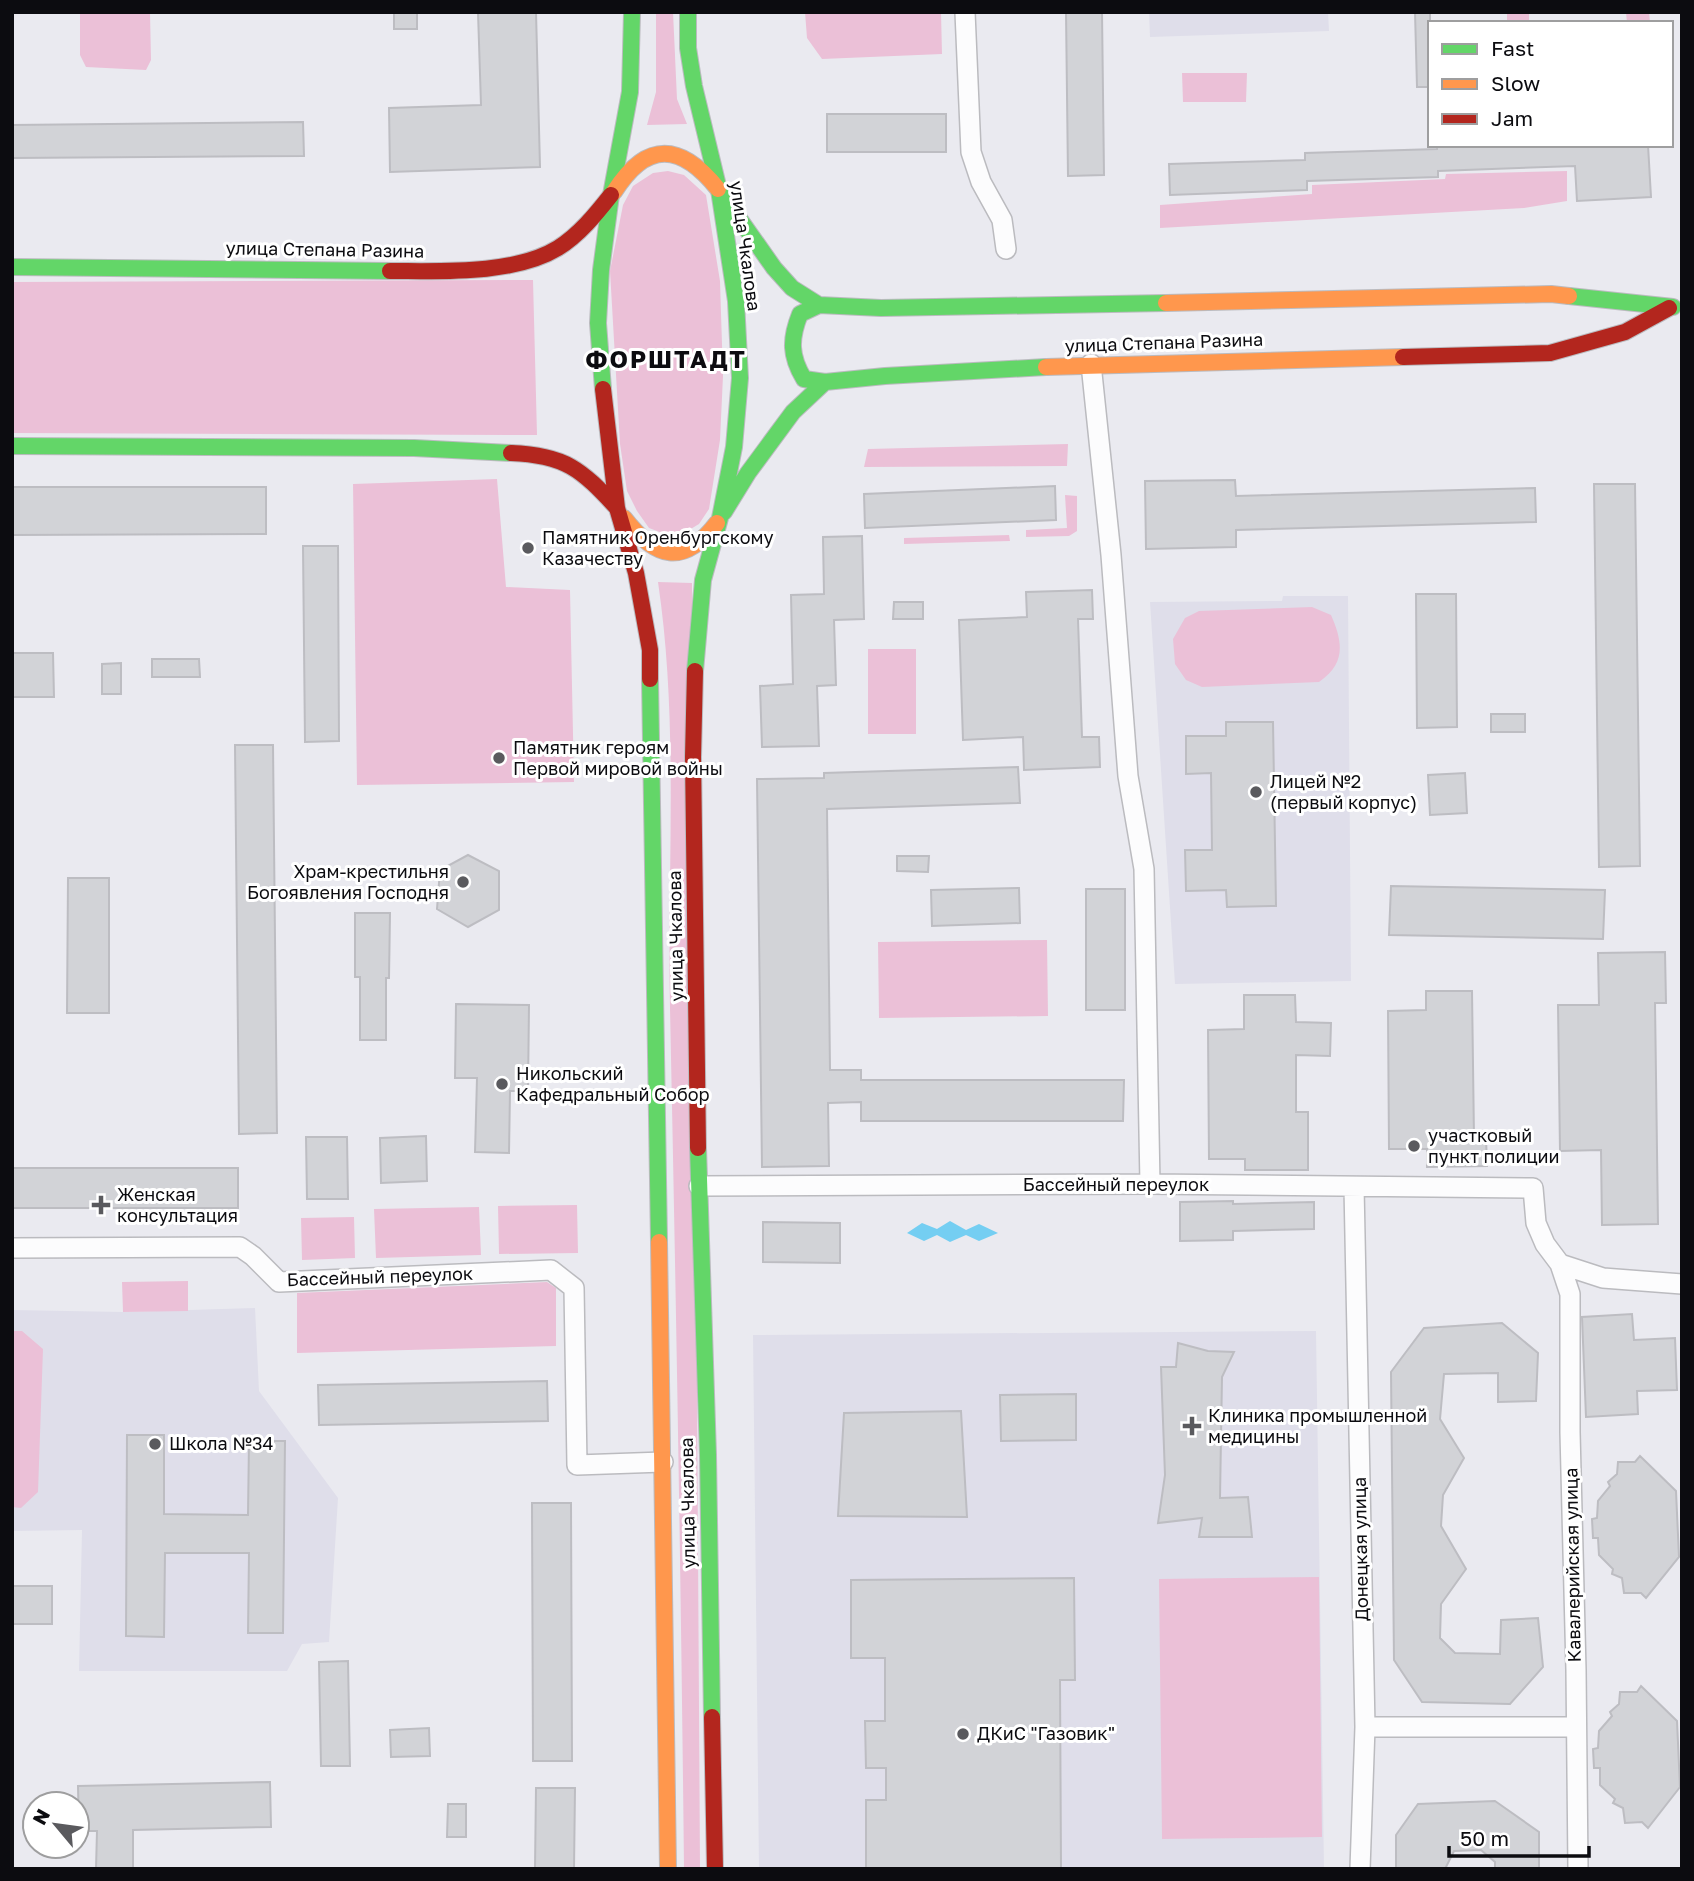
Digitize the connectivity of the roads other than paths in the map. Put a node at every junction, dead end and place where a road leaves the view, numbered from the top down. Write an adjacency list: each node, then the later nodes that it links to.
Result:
1 (632, 12): 5 (main road, улица Чкалова)
2 (688, 12): 4 (main road, улица Чкалова)
3 (965, 12): 6 (street)
4 (719, 190): 5 (main road, улица Степана Разина); 8 (main road); 14 (main road, улица Чкалова)
5 (611, 195): 7 (main road, улица Степана Разина); 13 (main road, улица Чкалова)
6 (1006, 249)
7 (12, 267)
8 (819, 305): 9 (main road, улица Степана Разина); 11 (main road)
9 (1675, 307): 10 (main road, улица Степана Разина)
10 (1091, 364): 11 (main road, улица Степана Разина); 15 (street)
11 (825, 382): 14 (main road)
12 (12, 446): 13 (main road)
13 (617, 508): 14 (main road); 24 (main road, улица Чкалова)
14 (720, 518): 16 (main road, улица Чкалова)
15 (1150, 1184): 16 (street, Бассейный переулок); 17 (street, Бассейный переулок)
16 (699, 1186): 28 (main road, улица Чкалова)
17 (1354, 1188): 18 (street, Бассейный переулок); 25 (street, Донецкая улица)
18 (1533, 1188): 20 (street, Кавалерийская улица)
19 (12, 1248): 24 (street, Бассейный переулок)
20 (1560, 1264): 21 (street); 23 (street, Кавалерийская улица)
21 (1603, 1278): 22 (street); 23 (street)
22 (1682, 1284)
23 (1571, 1298): 26 (street, Кавалерийская улица)
24 (663, 1462): 27 (main road, улица Чкалова)
25 (1364, 1727): 26 (street); 29 (street, Донецкая улица)
26 (1576, 1727): 30 (street, Кавалерийская улица)
27 (668, 1869)
28 (715, 1869)
29 (1360, 1869)
30 (1578, 1869)

